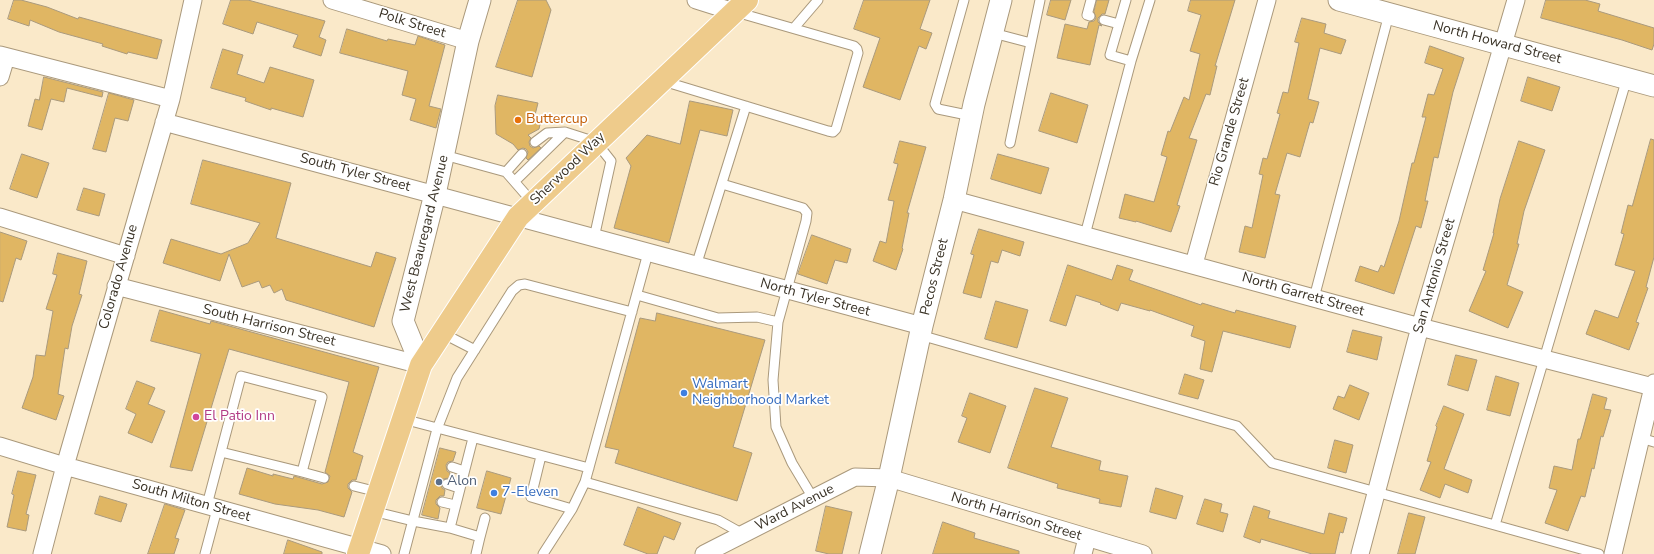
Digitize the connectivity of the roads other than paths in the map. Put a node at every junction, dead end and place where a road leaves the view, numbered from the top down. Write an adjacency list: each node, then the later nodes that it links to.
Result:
1 (193, 0): 31 (street, Colorado Avenue)
2 (332, 0): 22 (street, Polk Street)
3 (480, 0): 22 (street, West Beauregard Avenue)
4 (696, 0): 15 (street)
5 (818, 0): 20 (lane)
6 (964, 0): 33 (lane)
7 (1001, 0): 21 (street, Pecos Street)
8 (1040, 0): 23 (lane)
9 (1091, 0): 17 (lane)
10 (1126, 0): 19 (lane)
11 (1150, 0): 26 (lane)
12 (1267, 0): 52 (street, Rio Grande Street)
13 (1339, 0): 16 (street, North Howard Street)
14 (1516, 0): 24 (street, San Antonio Street)
15 (739, 4): 20 (lane); 29 (main road, Sherwood Way)
16 (1389, 14): 24 (street, North Howard Street); 57 (lane)
17 (1090, 16)
18 (1104, 20): 19 (lane)
19 (1119, 24): 26 (lane)
20 (794, 28): 32 (lane)
21 (993, 33): 23 (lane); 33 (street, Pecos Street)
22 (468, 41): 40 (street, West Beauregard Avenue)
23 (1031, 43): 38 (lane)
24 (1503, 45): 28 (street, North Howard Street); 60 (street, San Antonio Street)
25 (3, 56): 27 (street); 31 (street)
26 (1131, 60): 48 (lane)
27 (0, 77)
28 (1627, 78): 30 (street, North Howard Street); 64 (lane)
29 (661, 81): 32 (lane); 37 (main road, Sherwood Way)
30 (1654, 86)
31 (171, 99): 34 (street, Colorado Avenue)
32 (746, 106): 43 (lane)
33 (972, 116): 45 (street, Pecos Street)
34 (164, 122): 44 (street, South Tyler Street); 51 (street, Colorado Avenue)
35 (565, 132): 36 (lane); 37 (lane); 42 (lane)
36 (535, 142)
37 (596, 142): 46 (main road, Sherwood Way); 49 (lane)
38 (1010, 143)
39 (522, 154): 41 (lane)
40 (444, 155): 41 (lane); 44 (street, West Beauregard Avenue)
41 (506, 172): 42 (lane)
42 (514, 181): 46 (lane)
43 (722, 184): 53 (lane); 55 (lane)
44 (435, 194): 46 (street, South Tyler Street); 65 (street, West Beauregard Avenue)
45 (954, 200): 48 (street, North Garrett Street); 61 (street, Pecos Street)
46 (525, 210): 49 (street, South Tyler Street); 62 (main road, Sherwood Way)
47 (0, 217): 51 (street)
48 (1085, 235): 52 (street, North Garrett Street)
49 (594, 238): 50 (street, South Tyler Street)
50 (648, 253): 53 (street, South Tyler Street); 56 (lane)
51 (126, 256): 54 (street, Colorado Avenue)
52 (1194, 264): 57 (street, North Garrett Street)
53 (702, 268): 55 (street, North Tyler Street)
54 (116, 286): 65 (street, South Harrison Street); 74 (street, Colorado Avenue)
55 (786, 290): 59 (lane); 61 (street, North Tyler Street)
56 (637, 296): 58 (lane); 59 (lane)
57 (1314, 298): 60 (street, North Garrett Street)
58 (632, 312): 63 (lane); 76 (lane)
59 (778, 322): 86 (lane)
60 (1420, 327): 64 (street, North Garrett Street); 85 (street, San Antonio Street)
61 (921, 331): 80 (street, Pecos Street); 85 (lane)
62 (442, 333): 63 (lane); 65 (main road, Sherwood Way)
63 (475, 350): 68 (lane)
64 (1544, 359): 66 (street, North Garrett Street); 94 (lane)
65 (421, 365): 67 (main road)
66 (1653, 385): 70 (street)
67 (403, 419): 68 (lane); 87 (main road)
68 (437, 428): 69 (lane); 93 (lane)
69 (473, 438): 73 (lane); 77 (lane)
70 (1647, 440): 111 (street)
71 (0, 446): 74 (street, South Milton Street)
72 (221, 452): 78 (lane); 78 (lane); 90 (lane)
73 (541, 456): 76 (lane); 91 (lane)
74 (64, 466): 90 (street, South Milton Street); 100 (street, Colorado Avenue)
75 (452, 467): 77 (lane)
76 (589, 468): 81 (lane)
77 (464, 471): 84 (lane)
78 (302, 472): 79 (lane)
79 (324, 478)
80 (889, 478): 86 (street, Ward Avenue); 98 (street, North Harrison Street); 107 (street, Pecos Street)
81 (585, 482): 91 (lane); 96 (lane)
82 (447, 484): 84 (lane)
83 (354, 486): 87 (lane)
84 (459, 488): 89 (lane)
85 (1376, 492): 94 (lane); 109 (street, San Antonio Street)
86 (813, 498): 96 (street, Ward Avenue)
87 (375, 502): 93 (lane); 99 (main road)
88 (442, 502): 89 (lane)
89 (455, 505): 95 (lane)
90 (212, 507): 99 (street, South Milton Street); 101 (lane)
91 (572, 509): 105 (lane)
92 (485, 518): 97 (lane)
93 (413, 521): 95 (lane); 103 (lane)
94 (1495, 525): 110 (lane)
95 (450, 528): 97 (lane)
96 (743, 534): 106 (street, Ward Avenue)
97 (480, 537): 104 (lane)
98 (1085, 546): 108 (street, North Harrison Street)
99 (359, 551): 102 (street, South Milton Street)
100 (42, 554)
101 (205, 554)
102 (382, 554)
103 (404, 554)
104 (476, 554)
105 (543, 554)
106 (704, 554)
107 (870, 554)
108 (1143, 554)
109 (1360, 554)
110 (1599, 554)
111 (1613, 554)

